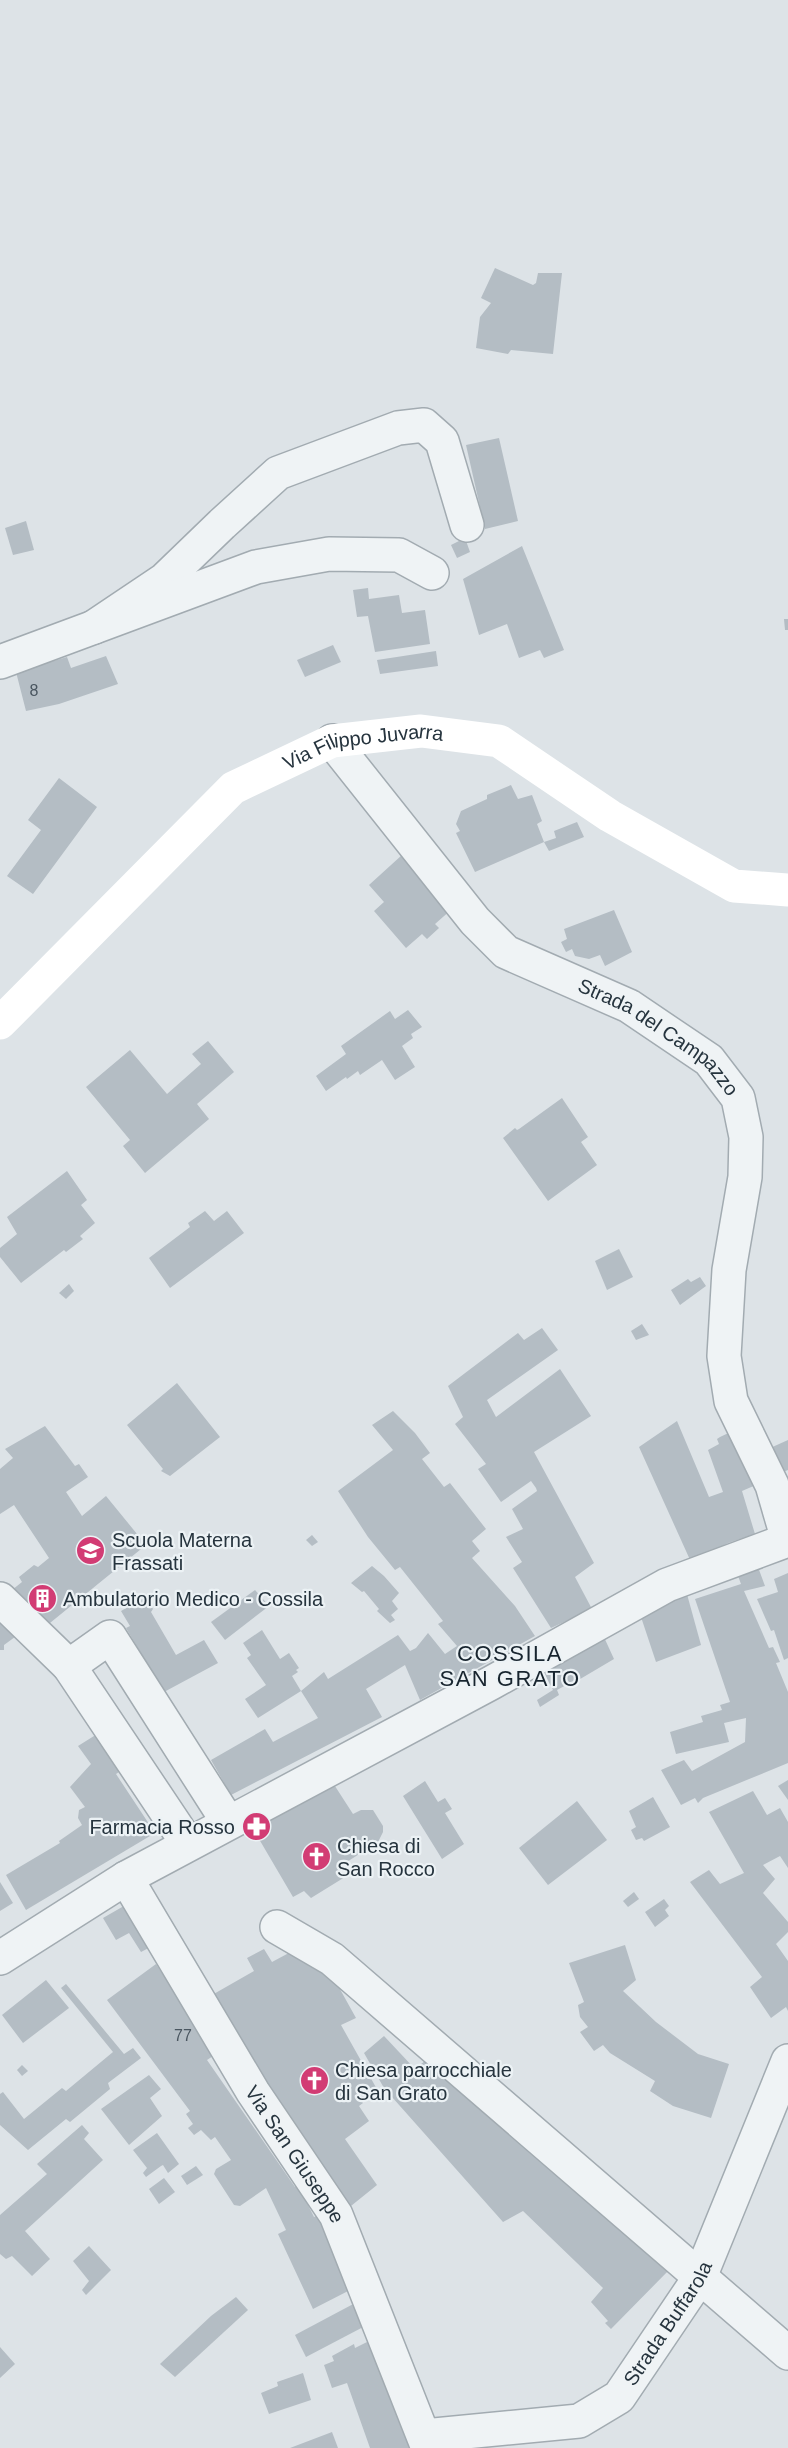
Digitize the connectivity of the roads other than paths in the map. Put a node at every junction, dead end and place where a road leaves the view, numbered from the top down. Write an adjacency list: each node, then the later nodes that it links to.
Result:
1 (467, 525): 3 (street)
2 (432, 573): 3 (street)
3 (94, 627): 4 (street)
4 (0, 662)
5 (332, 741): 6 (main road, Via Filippo Juvarra); 7 (main road, Via Filippo Juvarra); 8 (street, Strada del Campazzo)
6 (788, 890)
7 (0, 1023)
8 (788, 1540): 11 (street)
9 (0, 1599): 10 (street)
10 (69, 1666): 11 (street); 12 (street)
11 (228, 1822): 12 (street)
12 (188, 1844): 13 (street)
13 (126, 1878): 15 (street); 19 (street, Via San Giuseppe)
14 (277, 1927): 17 (street)
15 (0, 1959)
16 (788, 2061): 17 (street, Strada Buffarola)
17 (700, 2277): 18 (street); 19 (street, Strada Buffarola)
18 (788, 2353)
19 (426, 2442)

